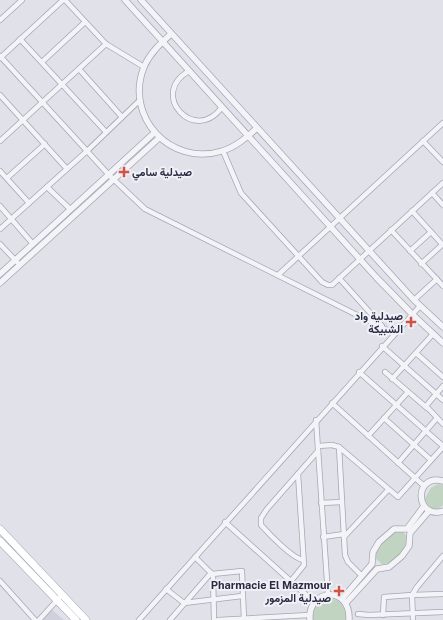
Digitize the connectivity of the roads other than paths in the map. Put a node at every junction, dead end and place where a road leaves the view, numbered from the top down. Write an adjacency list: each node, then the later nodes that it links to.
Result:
1 (22, 0): 5 (street)
2 (64, 0): 6 (street); 8 (street)
3 (125, 0): 9 (street)
4 (141, 0): 7 (street)
5 (0, 20)
6 (85, 22): 10 (street); 12 (street)
7 (171, 34): 9 (street); 24 (street)
8 (20, 39): 11 (street); 12 (street)
9 (163, 41): 13 (street); 15 (street)
10 (106, 44): 13 (street); 14 (street)
11 (0, 57): 19 (street)
12 (42, 62): 16 (street)
13 (144, 67): 18 (street)
14 (80, 69): 16 (street); 21 (street)
15 (189, 71): 20 (street); 20 (street)
16 (62, 85): 19 (street); 25 (street)
17 (1, 97): 22 (street)
18 (140, 100): 21 (street); 26 (street)
19 (43, 103): 22 (street); 32 (street)
20 (222, 107): 27 (street)
21 (122, 117): 25 (street)
22 (23, 120): 29 (street); 31 (street)
23 (443, 123): 30 (street)
24 (257, 128): 27 (street); 48 (street)
25 (106, 132): 32 (street)
26 (154, 133): 28 (street); 37 (street)
27 (248, 136): 33 (street); 50 (street)
28 (159, 138): 33 (street); 39 (street)
29 (0, 141)
30 (423, 141): 34 (street); 48 (street)
31 (45, 144): 35 (street); 38 (street)
32 (87, 151): 35 (street); 37 (street)
33 (223, 151): 59 (street)
34 (443, 162)
35 (67, 169): 41 (street)
36 (0, 171): 38 (street)
37 (108, 175): 39 (street); 46 (street)
38 (7, 178): 43 (street)
39 (113, 179): 63 (street); 65 (street)
40 (443, 182): 42 (street)
41 (47, 187): 43 (street); 46 (street)
42 (432, 193): 44 (street); 47 (street)
43 (28, 203): 49 (street)
44 (443, 205)
45 (0, 206): 49 (street)
46 (70, 209): 55 (street)
47 (412, 211): 52 (street); 53 (street)
48 (340, 218): 50 (street); 57 (street)
49 (11, 219): 51 (street); 55 (street)
50 (331, 227): 59 (street); 60 (street)
51 (0, 229)
52 (391, 230): 57 (street); 58 (street)
53 (431, 232): 56 (street); 58 (street)
54 (0, 244): 61 (street)
55 (33, 244): 61 (street)
56 (443, 244): 62 (street)
57 (369, 250): 60 (street); 70 (street)
58 (410, 251): 62 (street)
59 (299, 256): 65 (street); 66 (street)
60 (360, 259): 66 (street); 72 (street)
61 (15, 260): 63 (street); 64 (street)
62 (420, 264): 67 (street)
63 (20, 265): 68 (street)
64 (0, 274)
65 (278, 275): 74 (street)
66 (339, 278): 74 (street)
67 (437, 279): 69 (street); 70 (street)
68 (0, 283)
69 (443, 286)
70 (414, 300): 71 (street)
71 (420, 306): 72 (street); 73 (street)
72 (412, 314): 75 (street); 76 (street)
73 (443, 327)
74 (384, 329): 75 (street)
75 (393, 333): 78 (street)
76 (433, 334): 77 (street); 79 (street)
77 (443, 343)
78 (382, 346): 80 (street); 81 (street)
79 (416, 353): 80 (street); 83 (street)
80 (404, 366): 84 (street); 87 (street)
81 (359, 372): 89 (street); 90 (street)
82 (385, 372): 84 (street)
83 (443, 377)
84 (392, 379): 86 (street)
85 (443, 386): 87 (street)
86 (408, 392): 90 (street); 91 (street)
87 (436, 394): 88 (street); 91 (street)
88 (443, 400)
89 (332, 402): 94 (street); 97 (street)
90 (396, 405): 92 (street); 96 (street)
91 (427, 408): 93 (street)
92 (384, 418): 97 (street); 98 (street)
93 (437, 418): 95 (street); 96 (street)
94 (316, 420): 99 (street); 115 (street)
95 (443, 424)
96 (426, 431): 98 (street); 101 (street)
97 (368, 436): 104 (street)
98 (414, 444): 103 (street); 104 (street)
99 (318, 446): 100 (street); 102 (street)
100 (339, 447): 109 (street); 110 (street)
101 (443, 447): 103 (street)
102 (318, 451): 105 (street); 111 (street)
103 (432, 460): 106 (street)
104 (398, 463): 106 (street)
105 (298, 474): 123 (street); 123 (street)
106 (415, 478): 108 (street); 109 (street)
107 (443, 481): 108 (street)
108 (424, 486): 112 (street)
109 (388, 490): 119 (street)
110 (342, 502): 111 (street); 119 (street)
111 (321, 503): 118 (street)
112 (424, 506): 113 (street); 117 (street)
113 (429, 511): 114 (street); 117 (street)
114 (443, 511)
115 (225, 522): 121 (street); 129 (street)
116 (0, 529): 135 (main road)
117 (409, 531): 124 (street); 125 (street)
118 (324, 536): 119 (street); 132 (street)
119 (344, 536): 127 (street)
120 (0, 542): 135 (main road)
121 (195, 556): 126 (street); 130 (street)
122 (442, 558): 133 (street)
123 (304, 560): 129 (street)
124 (372, 564): 125 (street); 127 (street)
125 (376, 569): 137 (street)
126 (212, 574): 134 (street); 136 (street); 139 (street)
127 (362, 576): 137 (street)
128 (0, 581): 146 (street)
129 (291, 581): 138 (street)
130 (166, 589): 139 (street); 150 (street)
131 (443, 594): 133 (street)
132 (328, 595): 137 (street); 138 (street)
133 (412, 595): 142 (street); 143 (street)
134 (242, 596): 136 (street); 145 (street)
135 (59, 598): 147 (street); 148 (main road); 149 (main road)
136 (212, 599): 139 (street); 152 (street)
137 (344, 601): 154 (street)
138 (314, 602): 144 (street)
139 (184, 603): 151 (street)
140 (443, 612): 142 (street)
141 (358, 614): 143 (street)
142 (412, 614): 143 (street); 155 (street)
143 (384, 615)
144 (310, 617): 145 (street)
145 (244, 619): 153 (street)
146 (35, 620)
147 (39, 620)
148 (76, 620)
149 (86, 620)
150 (139, 620)
151 (170, 620)
152 (214, 620)
153 (218, 620)
154 (349, 620)
155 (413, 620)

